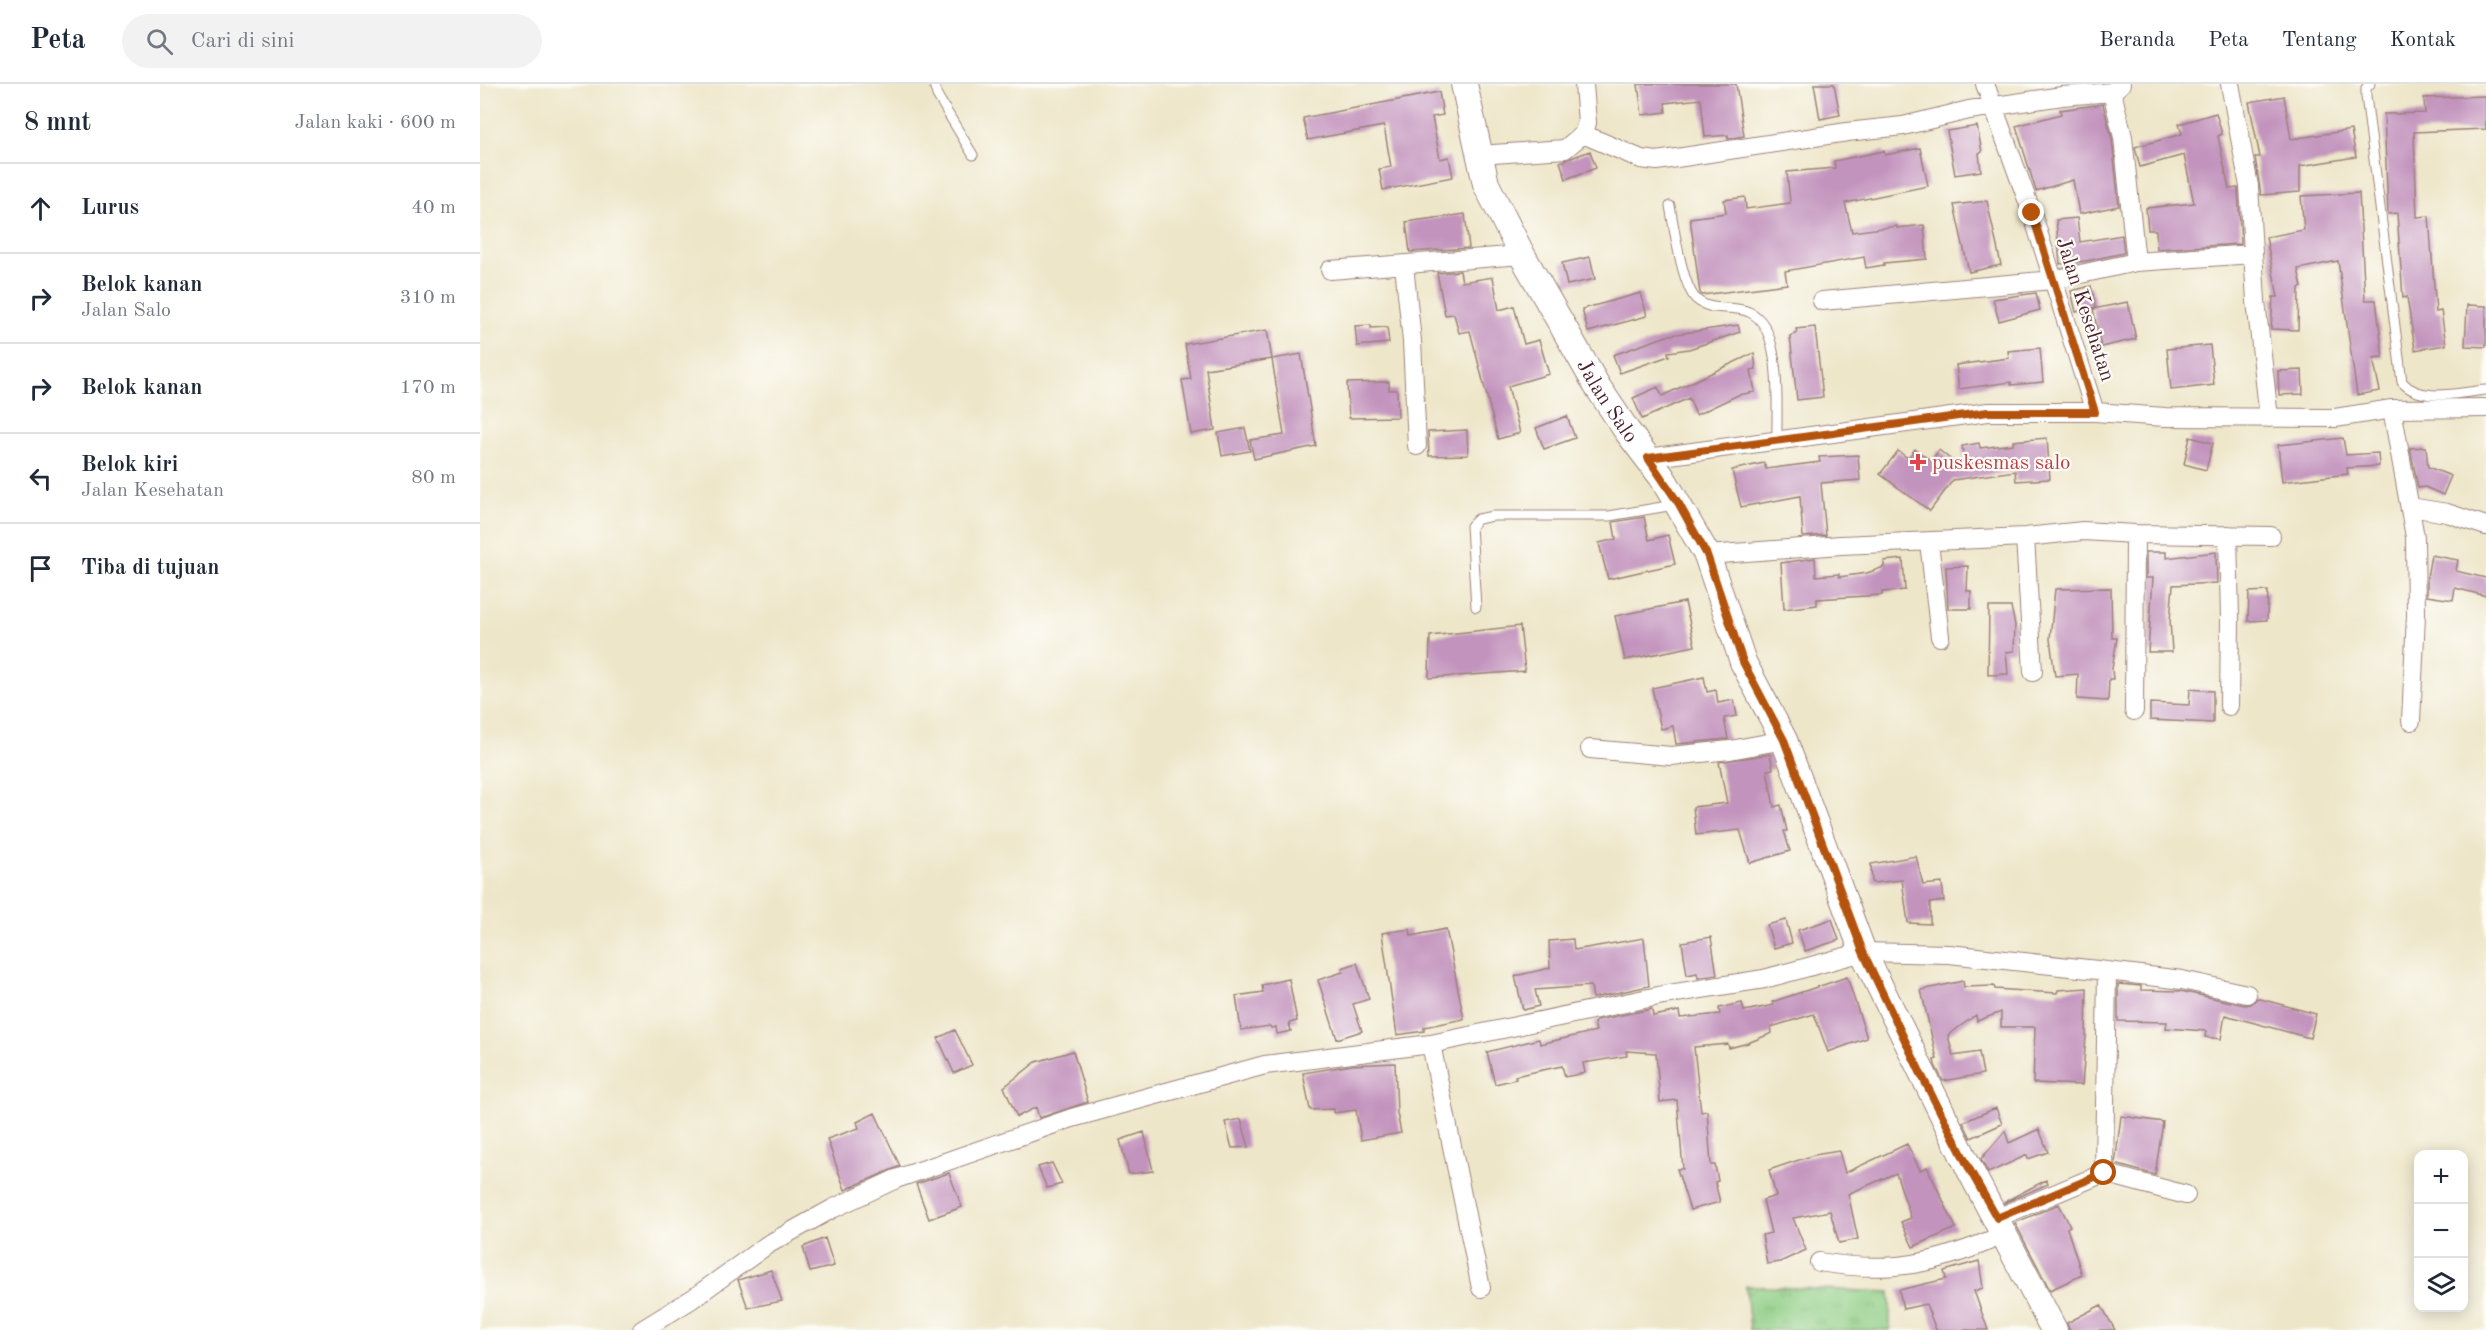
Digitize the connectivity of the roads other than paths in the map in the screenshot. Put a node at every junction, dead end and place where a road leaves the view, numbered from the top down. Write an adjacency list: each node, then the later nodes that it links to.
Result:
1 (934, 84): 10 (lane)
2 (1464, 84): 11 (street, Jalan Salo)
3 (1584, 84): 9 (street)
4 (1985, 84): 8 (street, Jalan Kesehatan)
5 (2230, 84): 13 (street)
6 (2370, 84): 20 (lane)
7 (2116, 88): 8 (street); 15 (street)
8 (1992, 106): 9 (street); 18 (street, Jalan Kesehatan)
9 (1583, 134): 11 (street)
10 (973, 155)
11 (1479, 155): 14 (street, Jalan Salo)
12 (1670, 206): 25 (lane)
13 (2253, 254): 15 (street); 24 (street)
14 (1522, 255): 16 (street); 27 (street, Jalan Salo)
15 (2136, 262): 18 (street)
16 (1404, 265): 17 (street); 26 (street)
17 (1330, 270)
18 (2053, 280): 19 (street); 23 (street, Jalan Kesehatan)
19 (1822, 301)
20 (2486, 390)
21 (2486, 408): 22 (street)
22 (2392, 409): 24 (street); 29 (street)
23 (2095, 412): 24 (street); 25 (street)
24 (2269, 418)
25 (1777, 441): 27 (street)
26 (1417, 446)
27 (1648, 458): 28 (street, Jalan Salo)
28 (1679, 504): 36 (street, Jalan Salo); 37 (lane)
29 (2410, 507): 30 (street); 42 (street)
30 (2486, 526)
31 (2135, 534): 32 (street); 34 (street); 41 (street)
32 (2228, 535): 33 (street); 40 (street)
33 (2271, 536)
34 (2025, 537): 35 (street); 39 (street)
35 (1929, 542): 36 (street); 38 (street)
36 (1707, 555): 43 (street, Jalan Salo)
37 (1476, 607)
38 (1940, 637)
39 (2032, 672)
40 (2229, 706)
41 (2134, 711)
42 (2411, 721)
43 (1784, 740): 44 (street); 45 (street, Jalan Salo)
44 (1590, 749)
45 (1863, 952): 46 (street); 48 (street); 51 (street, Jalan Salo)
46 (2107, 971): 47 (street); 49 (street)
47 (2247, 994)
48 (1431, 1044): 53 (street); 54 (street)
49 (2104, 1173): 50 (street); 51 (street)
50 (2186, 1195)
51 (2000, 1226): 52 (street); 55 (street, Jalan Salo)
52 (1819, 1262)
53 (1481, 1288)
54 (642, 1330)
55 (2054, 1330)

